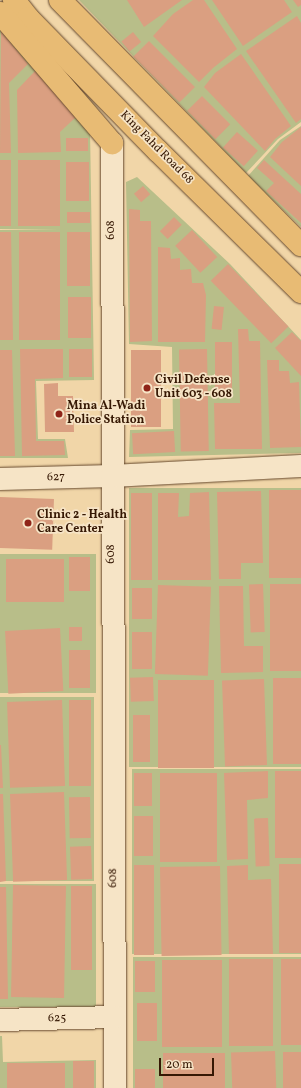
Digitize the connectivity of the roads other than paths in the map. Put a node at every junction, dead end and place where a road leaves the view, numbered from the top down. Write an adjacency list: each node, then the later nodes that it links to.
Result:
1 (14, 0): 6 (main road, King Fahd Road 68)
2 (60, 0): 5 (main road)
3 (0, 13): 4 (main road, 608)
4 (112, 143): 8 (street, 608)
5 (301, 245)
6 (301, 292)
7 (301, 466): 8 (street, 627)
8 (112, 476): 9 (street, 627); 10 (street, 608)
9 (0, 479)
10 (115, 1017): 11 (street, 625); 12 (street, 608)
11 (0, 1020)
12 (115, 1088)

